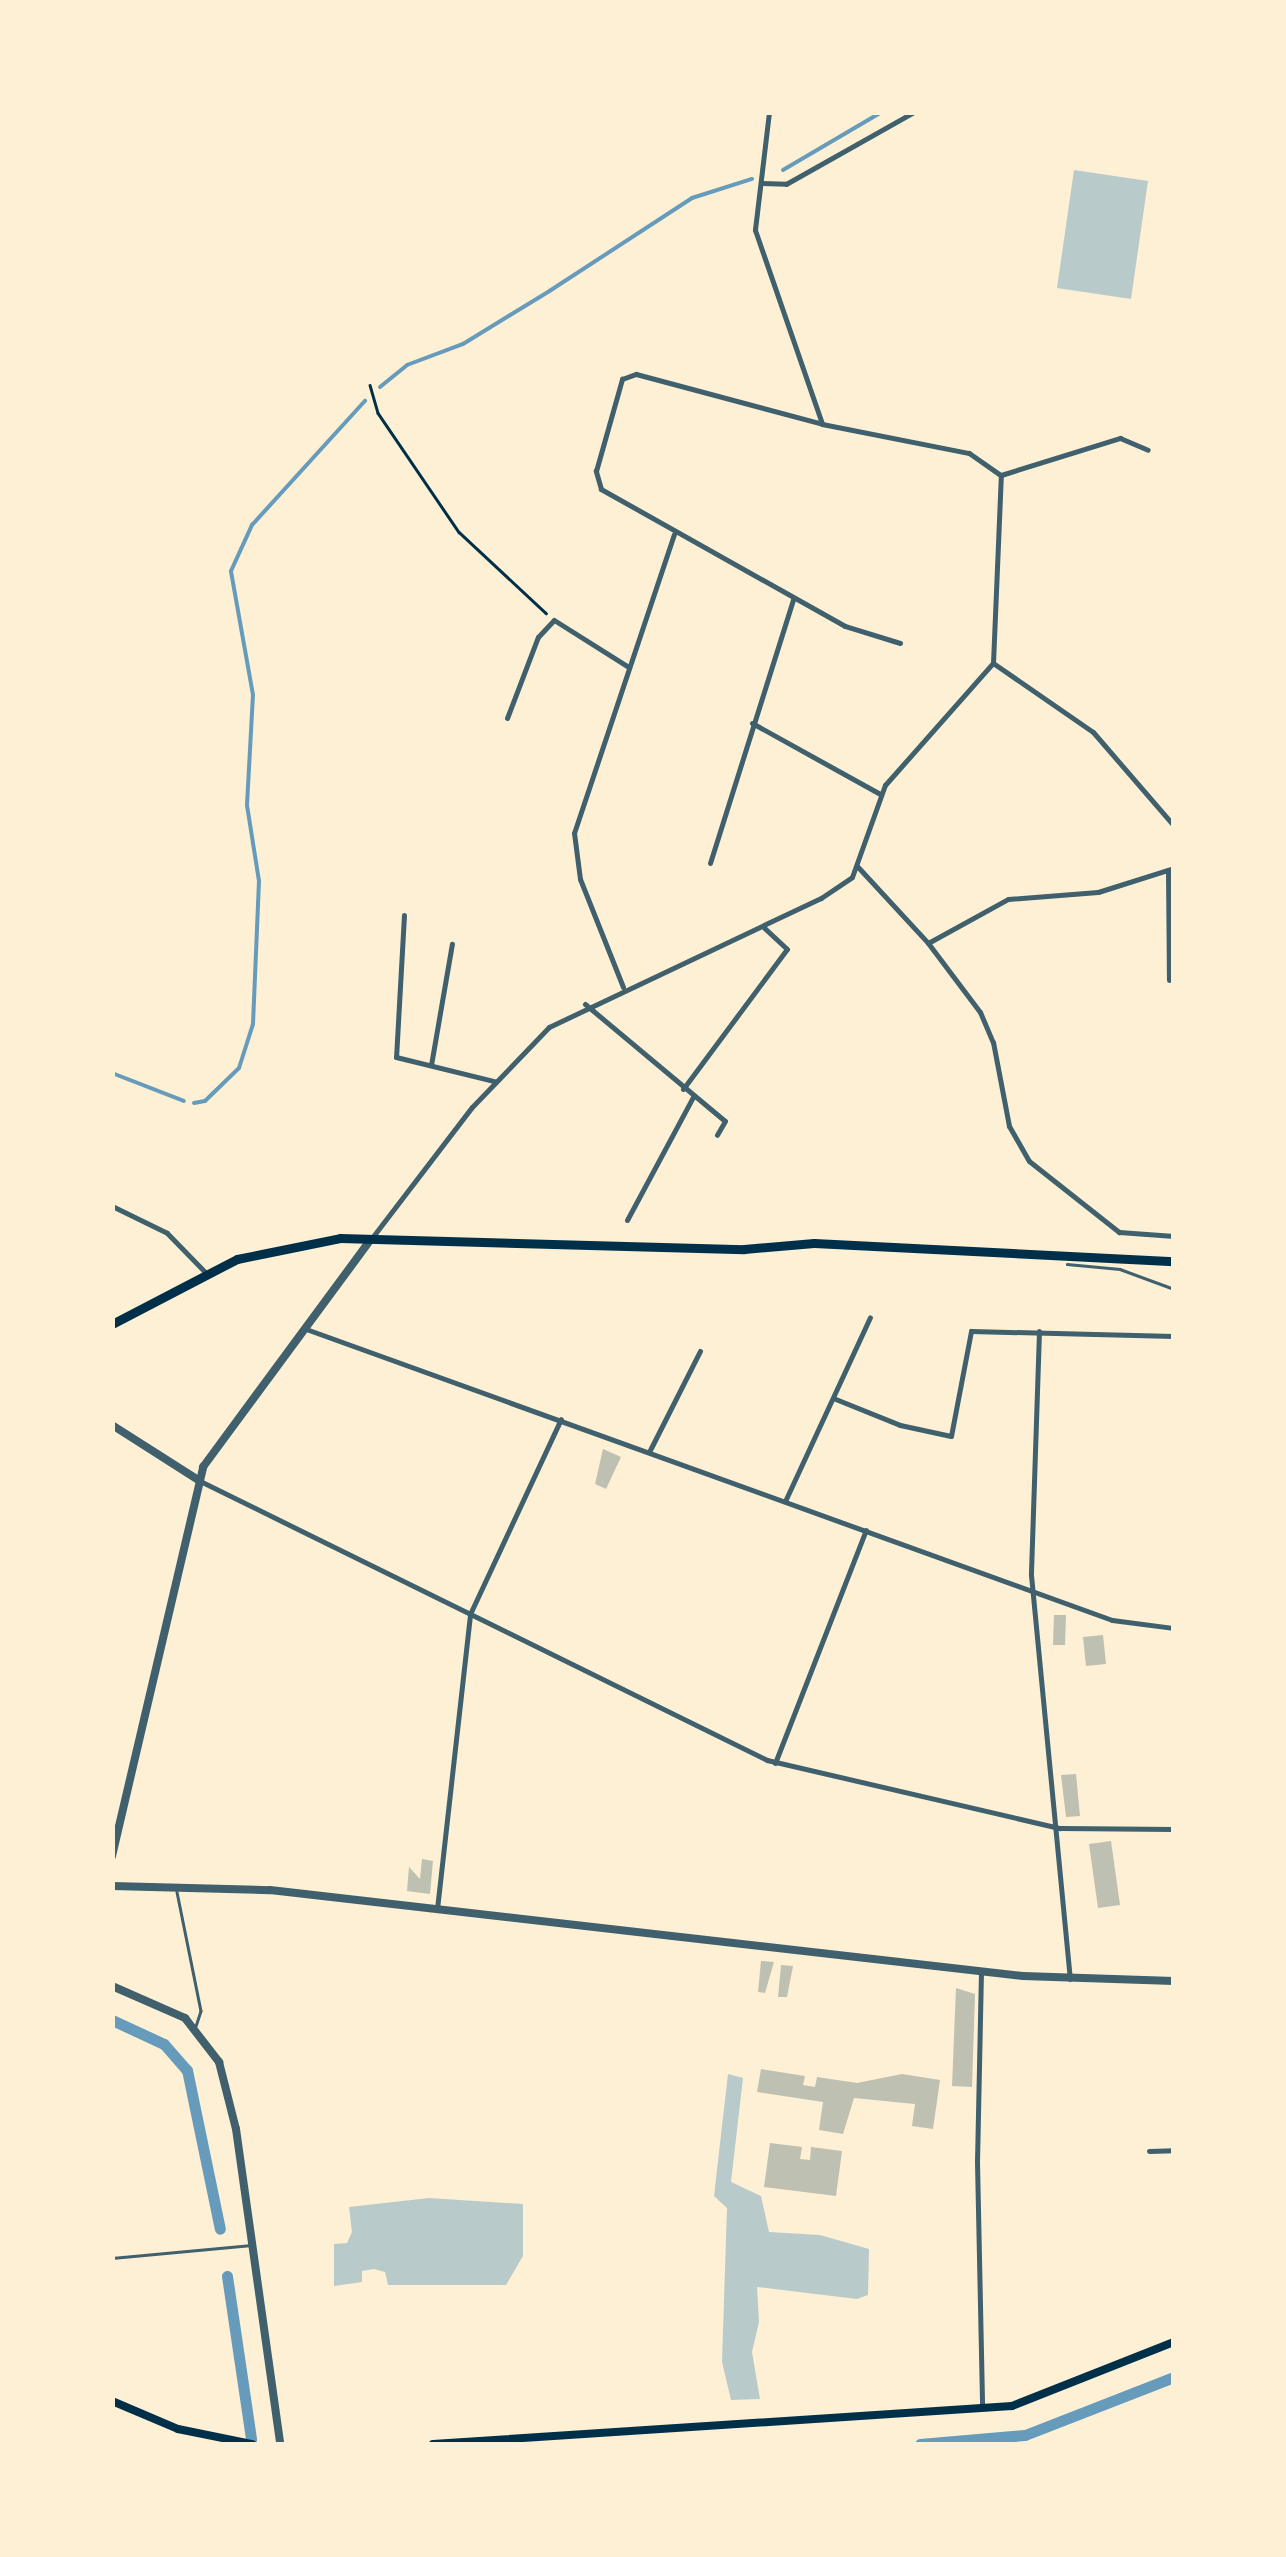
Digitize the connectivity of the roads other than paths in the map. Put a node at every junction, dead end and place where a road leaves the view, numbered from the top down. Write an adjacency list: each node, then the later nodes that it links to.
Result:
1 (769, 112): 3 (street)
2 (914, 112): 3 (street)
3 (760, 183): 4 (street)
4 (822, 424): 6 (street); 7 (street)
5 (1148, 450): 6 (street)
6 (1002, 475): 10 (street)
7 (674, 534): 8 (street); 11 (street)
8 (793, 600): 9 (street); 13 (street)
9 (900, 643)
10 (992, 662): 14 (street); 15 (street)
11 (626, 666): 12 (street); 24 (street)
12 (507, 718)
13 (752, 723): 14 (street); 16 (street)
14 (880, 794): 17 (street)
15 (1174, 826)
16 (710, 862)
17 (857, 866): 20 (street); 21 (street)
18 (1171, 869): 21 (street); 23 (street)
19 (404, 915): 26 (street)
20 (763, 927): 24 (street); 28 (street)
21 (928, 942): 33 (street)
22 (452, 944): 26 (street)
23 (1169, 980)
24 (623, 987): 25 (street)
25 (586, 1004): 27 (street); 28 (street)
26 (431, 1066): 27 (street)
27 (494, 1081): 34 (street)
28 (684, 1089): 29 (street)
29 (693, 1098): 30 (street); 32 (street)
30 (717, 1135)
31 (112, 1206): 37 (street)
32 (627, 1220)
33 (1174, 1236)
34 (372, 1239): 35 (main road); 37 (main road); 41 (street)
35 (1174, 1261)
36 (1067, 1264): 38 (lane)
37 (204, 1272): 40 (main road)
38 (1174, 1289)
39 (870, 1317): 45 (street)
40 (112, 1324)
41 (306, 1328): 46 (street); 49 (street)
42 (1039, 1331): 43 (street); 45 (street); 52 (street)
43 (1174, 1336)
44 (700, 1351): 48 (street)
45 (832, 1398): 50 (street)
46 (562, 1419): 48 (street); 53 (street)
47 (112, 1425): 49 (street)
48 (650, 1450): 50 (street)
49 (200, 1482): 53 (street); 58 (street)
50 (786, 1499): 51 (street)
51 (866, 1530): 52 (street); 55 (street)
52 (1033, 1592): 54 (street); 56 (street)
53 (470, 1614): 55 (street); 61 (street)
54 (1174, 1628)
55 (775, 1763): 56 (street)
56 (1060, 1828): 57 (street); 63 (street)
57 (1174, 1829)
58 (112, 1856)
59 (112, 1886): 60 (street)
60 (176, 1886): 61 (street); 66 (lane)
61 (437, 1910): 62 (street)
62 (982, 1971): 63 (street); 73 (street)
63 (1070, 1980): 64 (street)
64 (1174, 1981)
65 (112, 1986): 66 (street)
66 (196, 2028): 69 (street)
67 (1174, 2150): 68 (street)
68 (1149, 2152)
69 (252, 2244): 70 (lane); 75 (street)
70 (112, 2258)
71 (1174, 2342): 73 (main road)
72 (112, 2401): 74 (main road)
73 (982, 2410): 76 (main road)
74 (252, 2444)
75 (280, 2444)
76 (433, 2444)

